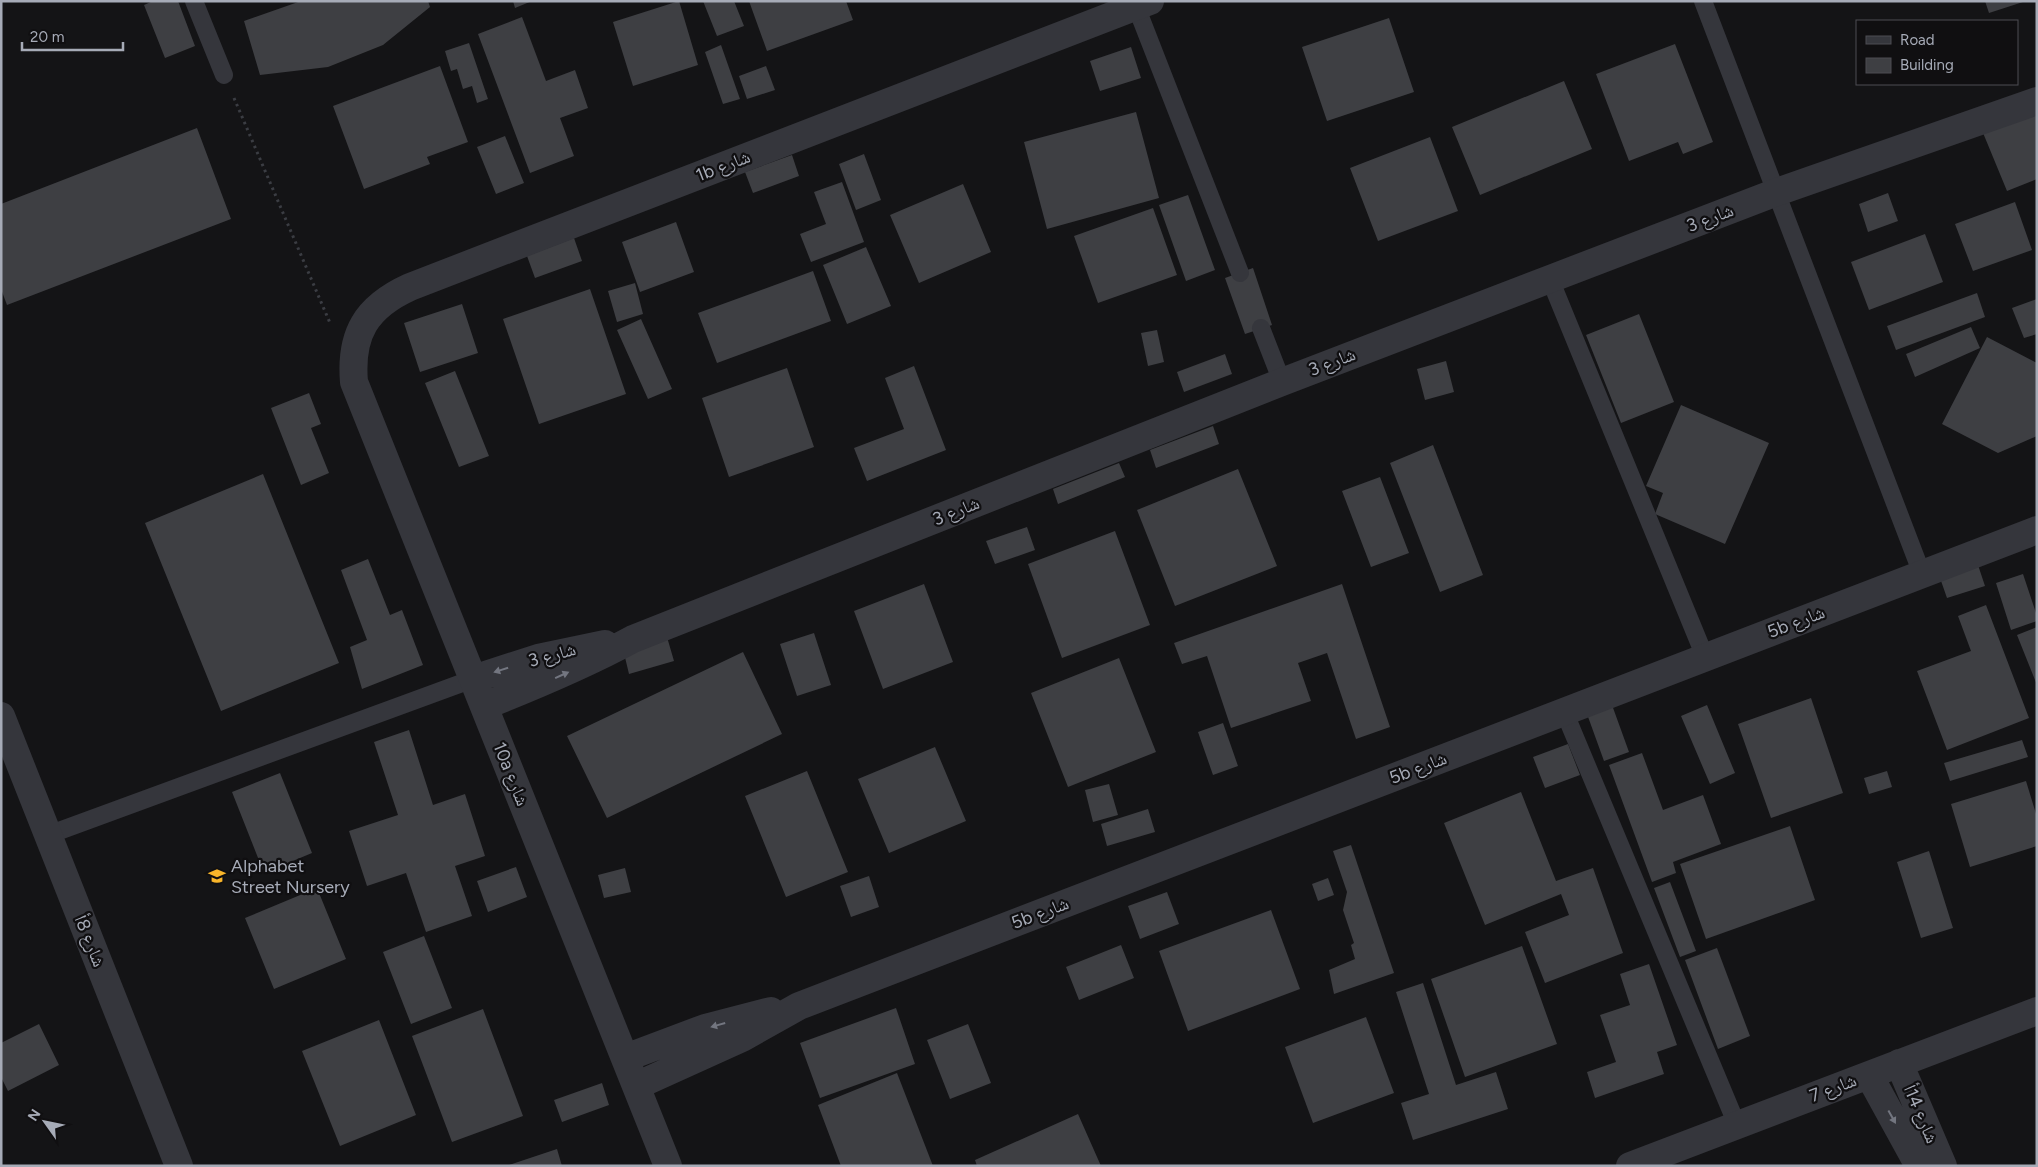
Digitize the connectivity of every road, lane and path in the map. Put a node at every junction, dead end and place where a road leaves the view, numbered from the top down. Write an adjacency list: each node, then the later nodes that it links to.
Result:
1 (194, 1): 4 (lane)
2 (1704, 1): 6 (lane)
3 (1140, 3): 7 (lane); 11 (street, 1b شارع)
4 (224, 75): 10 (path)
5 (2037, 101): 6 (street, شارع 3)
6 (1777, 192): 8 (street, شارع 3); 14 (lane)
7 (1240, 273)
8 (1550, 279): 12 (street, شارع 3); 16 (lane)
9 (1261, 328): 12 (lane)
10 (332, 329)
11 (354, 382): 17 (street, 10a شارع)
12 (1282, 382): 15 (street, شارع 3)
13 (2037, 530): 14 (street, 5b شارع)
14 (1922, 574): 16 (street, 5b شارع)
15 (634, 639): 17 (street, شارع 3, one-way to 17); 18 (street, شارع 3, one-way to 15)
16 (1705, 657): 19 (street, 5b شارع)
17 (473, 679): 18 (street, 10a شارع); 21 (lane)
18 (484, 706): 24 (street, 10a شارع)
19 (1564, 711): 22 (street, 5b شارع); 28 (lane)
20 (1, 716): 21 (street, شارع 8أ)
21 (48, 835): 29 (street, شارع 8أ)
22 (799, 1006): 24 (street, 5b شارع, one-way to 24); 27 (street, 5b شارع)
23 (2037, 1011): 25 (street, شارع 7)
24 (624, 1058): 27 (street, 10a شارع)
25 (1899, 1063): 26 (street, شارع 7); 33 (street, شارع 14أ)
26 (1869, 1075): 28 (street, شارع 7); 32 (street, شارع 14أ, one-way to 32)
27 (636, 1086): 30 (street, 10a شارع)
28 (1737, 1125): 31 (street, شارع 7)
29 (179, 1166)
30 (668, 1166)
31 (1630, 1166)
32 (1919, 1166)
33 (1943, 1166)

